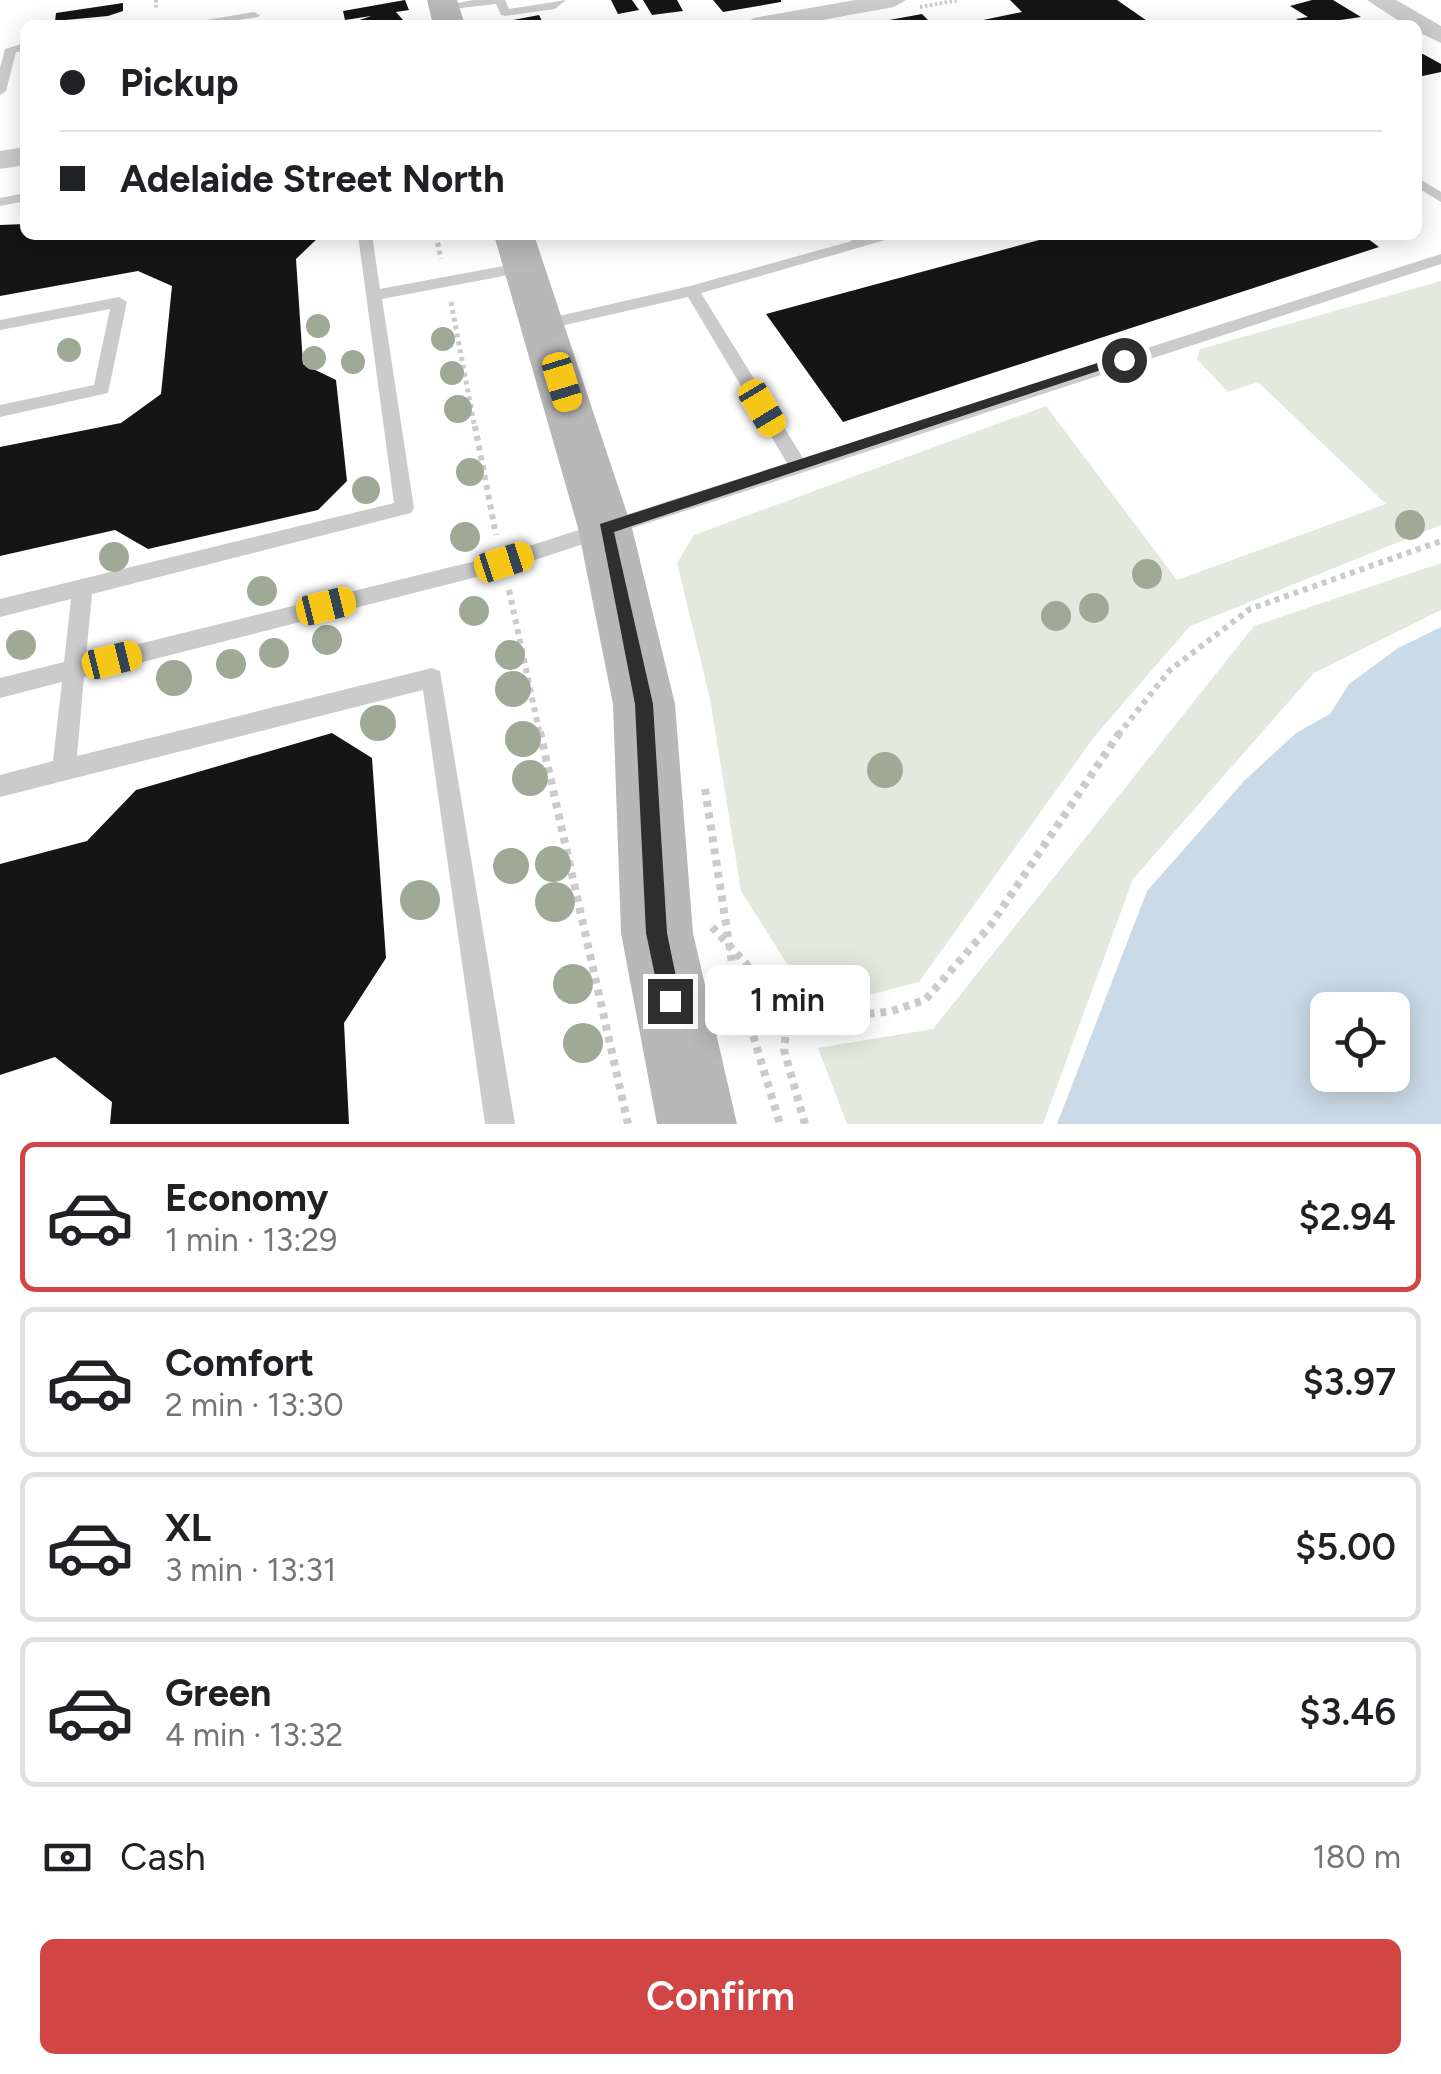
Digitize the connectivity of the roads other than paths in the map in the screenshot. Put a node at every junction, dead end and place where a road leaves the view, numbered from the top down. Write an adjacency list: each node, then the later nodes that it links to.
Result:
1 (499, 0): 2 (lane); 6 (lane)
2 (561, 0)
3 (894, 0): 5 (street)
4 (1380, 0): 10 (street)
5 (834, 5): 9 (street)
6 (445, 11)
7 (254, 15): 8 (lane)
8 (218, 20)
9 (774, 20)
10 (1414, 20)
11 (20, 49): 12 (lane)
12 (0, 91)
13 (366, 240): 18 (lane)
14 (855, 240): 17 (lane)
15 (521, 244): 18 (lane); 20 (main road)
16 (1441, 259): 22 (lane)
17 (692, 290): 20 (lane); 22 (lane)
18 (374, 295): 24 (lane)
19 (0, 325): 21 (lane)
20 (543, 325): 23 (main road)
21 (0, 410)
22 (798, 466): 23 (lane)
23 (606, 528): 26 (lane); 31 (main road)
24 (82, 588): 25 (lane); 26 (lane)
25 (0, 608)
26 (76, 669): 27 (lane); 28 (lane)
27 (0, 688)
28 (64, 769): 29 (lane); 30 (lane)
29 (0, 786)
30 (500, 1124)
31 (697, 1124)

